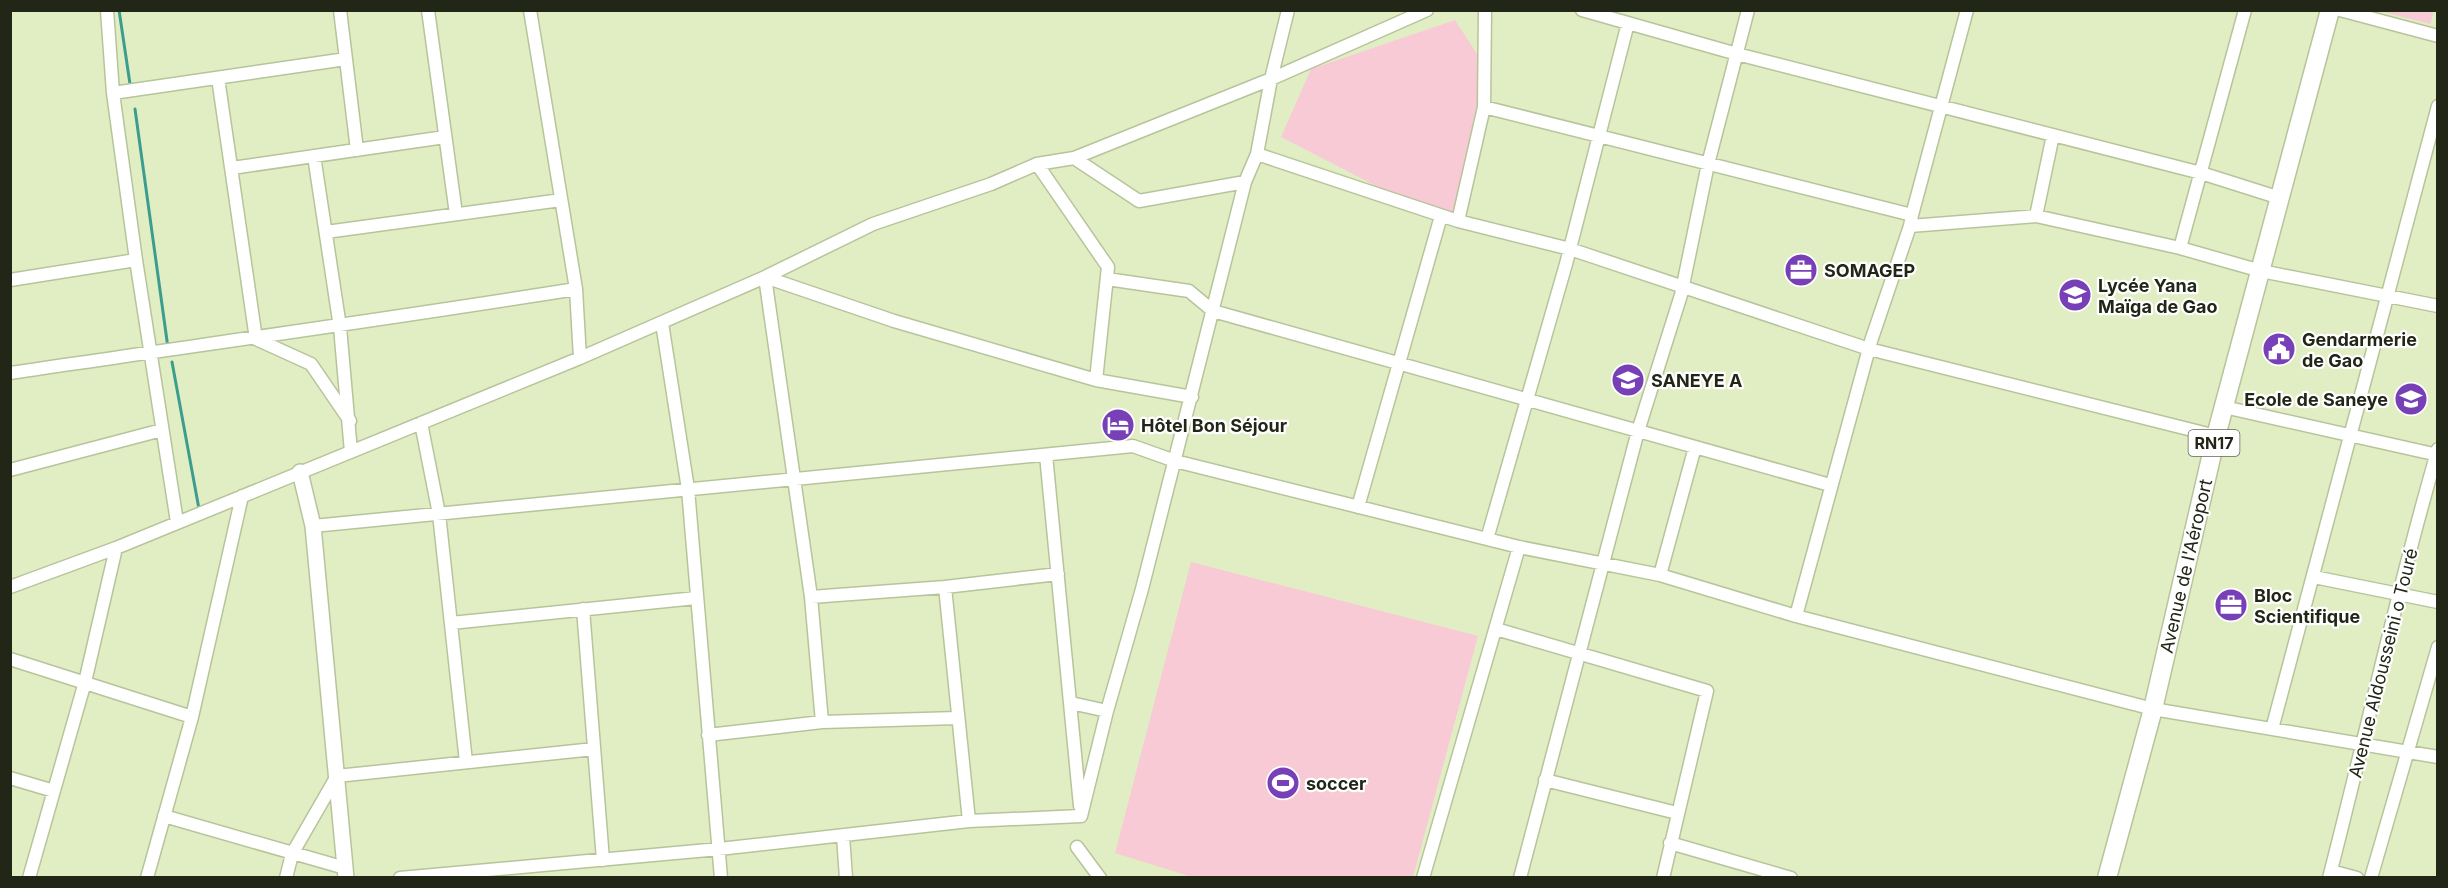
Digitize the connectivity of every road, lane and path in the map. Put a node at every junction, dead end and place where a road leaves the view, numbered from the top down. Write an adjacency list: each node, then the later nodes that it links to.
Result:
1 (107, 10): 20 (street)
2 (340, 10): 17 (street)
3 (428, 10): 27 (street)
4 (530, 10): 38 (street)
5 (1288, 10): 19 (street)
6 (1427, 10): 19 (street)
7 (1485, 10): 23 (street)
8 (1582, 10): 14 (street)
9 (1748, 10): 16 (street)
10 (1967, 10): 21 (street)
11 (2245, 10): 35 (street)
12 (2330, 10): 37 (main road, Avenue de l'Aéroport / RN17)
13 (2340, 10): 15 (street)
14 (1628, 23): 16 (street); 26 (street)
15 (2438, 36)
16 (1737, 54): 21 (street); 33 (street)
17 (346, 60): 18 (street); 28 (street)
18 (218, 78): 20 (street); 34 (street)
19 (1271, 79): 29 (street); 31 (street)
20 (113, 93): 47 (street)
21 (1942, 105): 25 (street); 42 (street)
22 (2438, 106): 24 (street)
23 (1484, 107): 26 (street); 43 (street)
24 (2435, 127): 54 (street)
25 (2053, 135): 35 (street); 41 (street)
26 (1598, 136): 33 (street); 46 (street)
27 (446, 137): 28 (street); 39 (street)
28 (357, 150): 30 (street)
29 (1257, 154): 36 (street); 40 (street)
30 (314, 156): 34 (street); 44 (street)
31 (1074, 158): 32 (street); 36 (street)
32 (1037, 164): 49 (street); 50 (street)
33 (1708, 164): 42 (street); 52 (street)
34 (232, 168): 59 (street)
35 (2201, 173): 37 (street); 45 (street)
36 (1245, 182): 56 (street)
37 (2280, 198): 48 (main road, Avenue de l'Aéroport / RN17)
38 (561, 200): 39 (street); 53 (street)
39 (456, 214): 44 (street)
40 (1441, 216): 43 (street); 63 (street)
41 (2036, 216): 42 (street); 45 (street)
42 (1911, 220): 60 (street)
43 (1458, 221): 46 (street)
44 (326, 232): 58 (street)
45 (2180, 248): 48 (street)
46 (1570, 249): 52 (street); 67 (street)
47 (136, 260): 51 (street); 61 (street)
48 (2261, 271): 54 (street); 68 (main road, Avenue de l'Aéroport / RN17)
49 (765, 277): 57 (street); 65 (street); 82 (street)
50 (1107, 279): 56 (street); 65 (street)
51 (10, 280)
52 (1682, 288): 60 (street); 72 (street)
53 (576, 289): 58 (street); 62 (street)
54 (2387, 297): 55 (street); 73 (street)
55 (2438, 306)
56 (1213, 311): 63 (street); 66 (street)
57 (662, 322): 62 (street); 84 (street)
58 (340, 327): 59 (street); 69 (street)
59 (256, 339): 61 (street); 69 (street)
60 (1869, 349): 74 (street); 83 (street)
61 (152, 351): 64 (street); 71 (street)
62 (580, 358): 70 (street)
63 (1398, 363): 67 (street); 86 (street)
64 (10, 374)
65 (1096, 380): 66 (street)
66 (1192, 397): 79 (street)
67 (1526, 399): 72 (street); 90 (street)
68 (2224, 407): 73 (street); 74 (main road, Avenue de l'Aéroport / RN17)
69 (350, 421): 76 (street)
70 (421, 423): 76 (street); 87 (street)
71 (162, 430): 80 (street); 88 (street)
72 (1638, 431): 75 (street); 93 (street)
73 (2350, 435): 77 (street); 96 (street)
74 (2216, 436): 112 (main road, Avenue de l'Aéroport / RN17)
75 (1695, 447): 83 (street); 95 (street)
76 (351, 452): 81 (street)
77 (2437, 452): 99 (street, Avenue Aldousseini o Touré)
78 (1046, 454): 79 (street); 82 (street); 94 (street)
79 (1175, 461): 86 (street); 113 (street)
80 (10, 470)
81 (300, 472): 85 (street); 89 (street)
82 (795, 479): 84 (street); 100 (street)
83 (1830, 485): 104 (street)
84 (688, 489): 87 (street); 101 (street)
85 (242, 496): 88 (street); 114 (street)
86 (1358, 507): 90 (street)
87 (438, 514): 89 (street); 105 (street)
88 (177, 522): 92 (street)
89 (313, 526): 124 (street)
90 (1487, 539): 91 (street)
91 (1519, 547): 93 (street); 106 (street)
92 (116, 548): 97 (street); 110 (street)
93 (1602, 562): 95 (street); 108 (street)
94 (1058, 574): 98 (street); 111 (street)
95 (1660, 575): 104 (street)
96 (2314, 577): 99 (street); 117 (street)
97 (10, 587)
98 (945, 587): 100 (street); 115 (street)
99 (2398, 595): 102 (street); 119 (street, Avenue Aldousseini o Touré)
100 (811, 597): 116 (street)
101 (696, 598): 103 (street); 118 (street)
102 (2438, 603)
103 (583, 609): 105 (street); 120 (street)
104 (1796, 616): 112 (street)
105 (451, 623): 123 (street)
106 (1496, 630): 108 (street); 148 (street)
107 (2438, 647): 121 (street)
108 (1577, 653): 126 (street); 128 (street)
109 (10, 659): 110 (street)
110 (85, 682): 114 (street); 127 (street)
111 (1071, 703): 113 (street); 130 (street)
112 (2153, 709): 117 (street); 152 (main road, Avenue de l'Aéroport / RN17)
113 (1107, 711): 130 (street)
114 (192, 717): 129 (street)
115 (957, 718): 116 (street); 131 (street)
116 (822, 722): 118 (street)
117 (2271, 729): 119 (street)
118 (708, 735): 135 (street)
119 (2364, 745): 121 (street); 139 (street, Avenue Aldousseini o Touré)
120 (594, 749): 123 (street); 137 (street)
121 (2408, 752): 122 (street); 154 (street)
122 (2438, 757)
123 (466, 762): 124 (street)
124 (337, 776): 136 (street); 138 (street)
125 (10, 778): 127 (street)
126 (1545, 780): 128 (street); 149 (street)
127 (54, 791): 141 (street)
128 (1677, 813): 133 (street)
129 (164, 816): 136 (street); 142 (street)
130 (1081, 816): 131 (street)
131 (969, 821): 132 (street)
132 (843, 836): 135 (street); 146 (street)
133 (1670, 843): 150 (street); 151 (street)
134 (1077, 847): 147 (street)
135 (719, 849): 137 (street); 145 (street)
136 (292, 854): 138 (street); 143 (street)
137 (603, 860): 140 (street)
138 (346, 873)
139 (2330, 874): 153 (street)
140 (473, 875): 144 (street)
141 (29, 878)
142 (147, 878)
143 (286, 878)
144 (400, 878)
145 (721, 878)
146 (846, 878)
147 (1100, 878)
148 (1423, 878)
149 (1520, 878)
150 (1662, 878)
151 (1791, 878)
152 (2107, 878)
153 (2357, 878)
154 (2371, 878)

